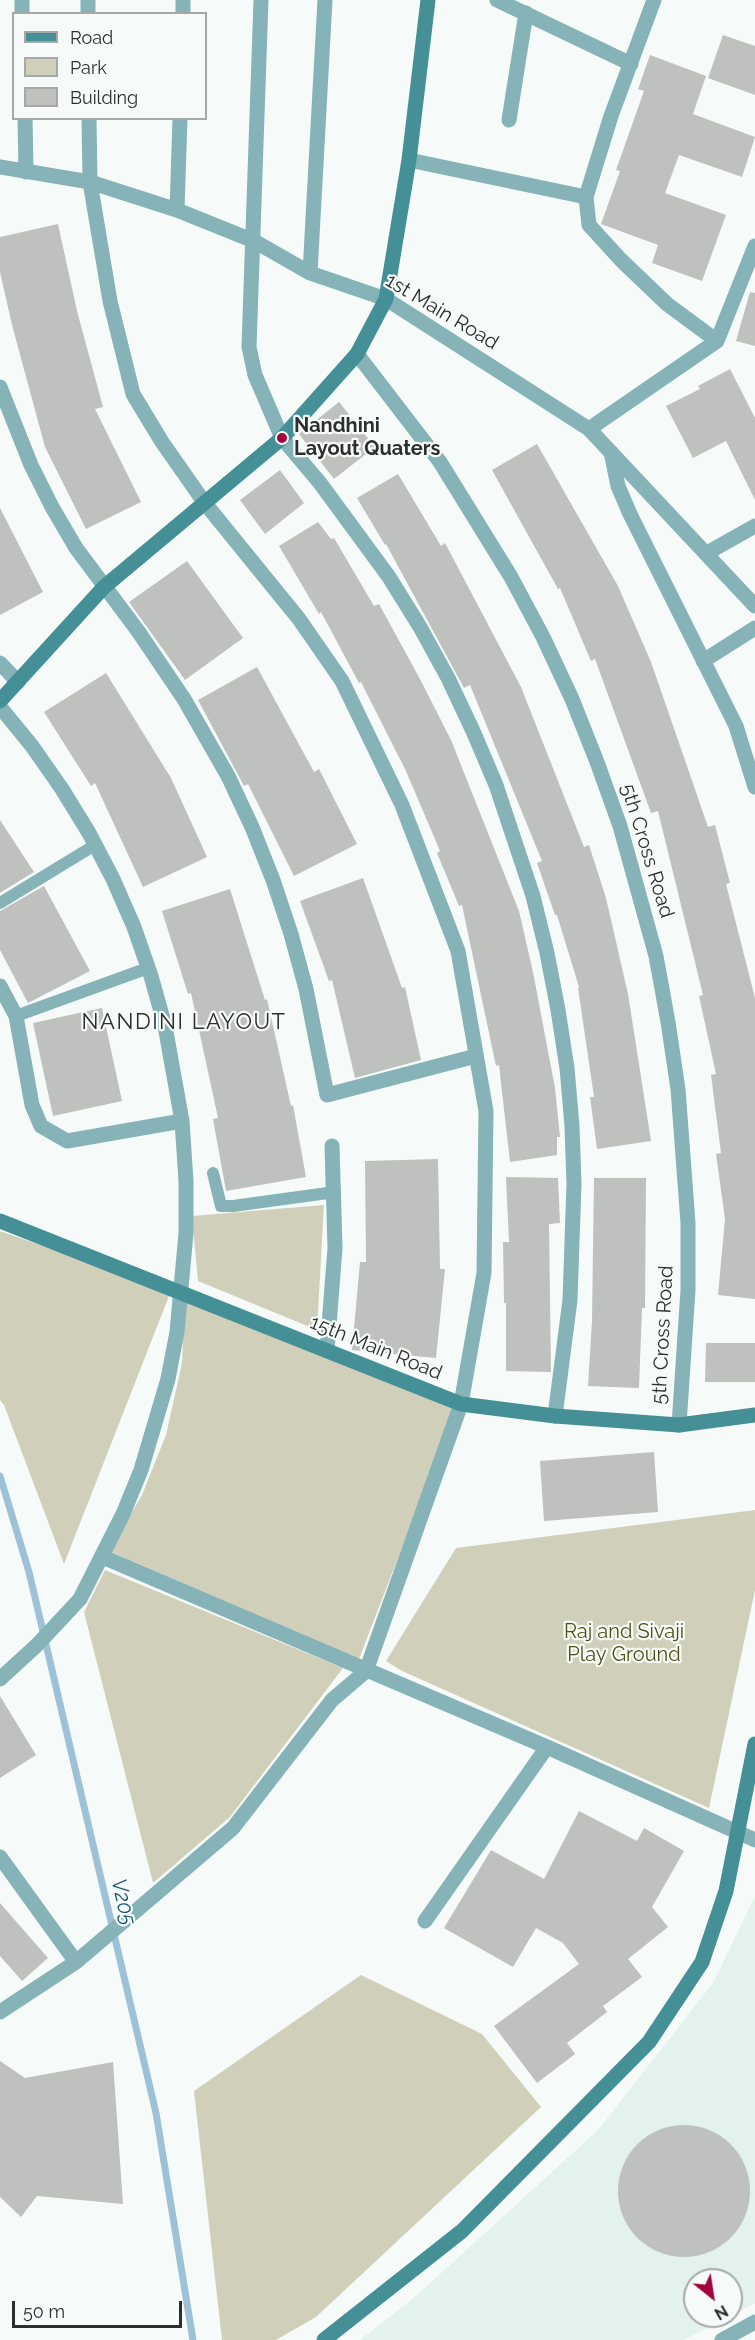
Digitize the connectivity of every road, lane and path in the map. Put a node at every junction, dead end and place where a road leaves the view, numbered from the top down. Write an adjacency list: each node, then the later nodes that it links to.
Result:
1 (261, 0): 18 (street)
2 (325, 0): 20 (street)
3 (428, 0): 12 (street)
4 (497, 0): 6 (street)
5 (654, 0): 7 (street)
6 (526, 13): 7 (street); 11 (street)
7 (631, 63): 16 (street)
8 (25, 120): 14 (street)
9 (90, 120): 15 (street)
10 (180, 120): 17 (street)
11 (509, 120)
12 (409, 160): 16 (street); 21 (street)
13 (0, 167): 14 (street, 1st Main Road)
14 (26, 172): 15 (street, 1st Main Road)
15 (90, 182): 17 (street, 1st Main Road); 28 (street)
16 (586, 196): 22 (street)
17 (177, 210): 18 (street, 1st Main Road)
18 (254, 241): 20 (street, 1st Main Road); 26 (street)
19 (755, 246): 22 (street)
20 (310, 273): 21 (street, 1st Main Road)
21 (386, 299): 23 (street); 25 (street, 1st Main Road)
22 (717, 341): 25 (street)
23 (357, 354): 26 (street); 56 (street, 5th Cross Road)
24 (0, 387): 31 (street)
25 (589, 429): 27 (street, 1st Main Road)
26 (282, 438): 28 (street); 55 (street)
27 (611, 452): 30 (street, 1st Main Road); 34 (street)
28 (204, 502): 31 (street); 45 (street)
29 (755, 526): 30 (street)
30 (707, 553): 32 (street, 1st Main Road)
31 (104, 587): 36 (street); 45 (street)
32 (755, 606)
33 (755, 628): 34 (street)
34 (703, 662): 39 (street)
35 (0, 663): 36 (street)
36 (18, 682): 37 (street)
37 (0, 701)
38 (0, 707): 40 (street)
39 (755, 786)
40 (95, 845): 41 (lane); 42 (street)
41 (0, 903)
42 (148, 968): 44 (lane); 46 (street)
43 (0, 986): 44 (street)
44 (16, 1016): 46 (street)
45 (476, 1056): 53 (street)
46 (182, 1122): 51 (street)
47 (332, 1146): 49 (street)
48 (213, 1173): 49 (lane)
49 (334, 1192): 52 (street)
50 (0, 1221): 51 (street, 15th Main Road)
51 (180, 1293): 52 (street, 15th Main Road); 57 (street)
52 (327, 1351): 53 (street, 15th Main Road)
53 (461, 1404): 55 (street, 15th Main Road); 58 (street)
54 (755, 1415): 56 (street, 15th Main Road)
55 (555, 1416): 56 (street, 15th Main Road)
56 (679, 1425)
57 (103, 1557): 58 (street); 59 (street)
58 (366, 1671): 61 (street); 66 (street)
59 (0, 1679)
60 (755, 1744): 62 (street)
61 (548, 1747): 62 (street); 65 (street)
62 (737, 1830): 63 (street); 69 (street)
63 (755, 1840)
64 (1, 1860): 66 (street)
65 (425, 1921)
66 (76, 1962): 67 (street)
67 (0, 2012)
68 (755, 2322): 70 (street)
69 (324, 2340)
70 (722, 2340)

